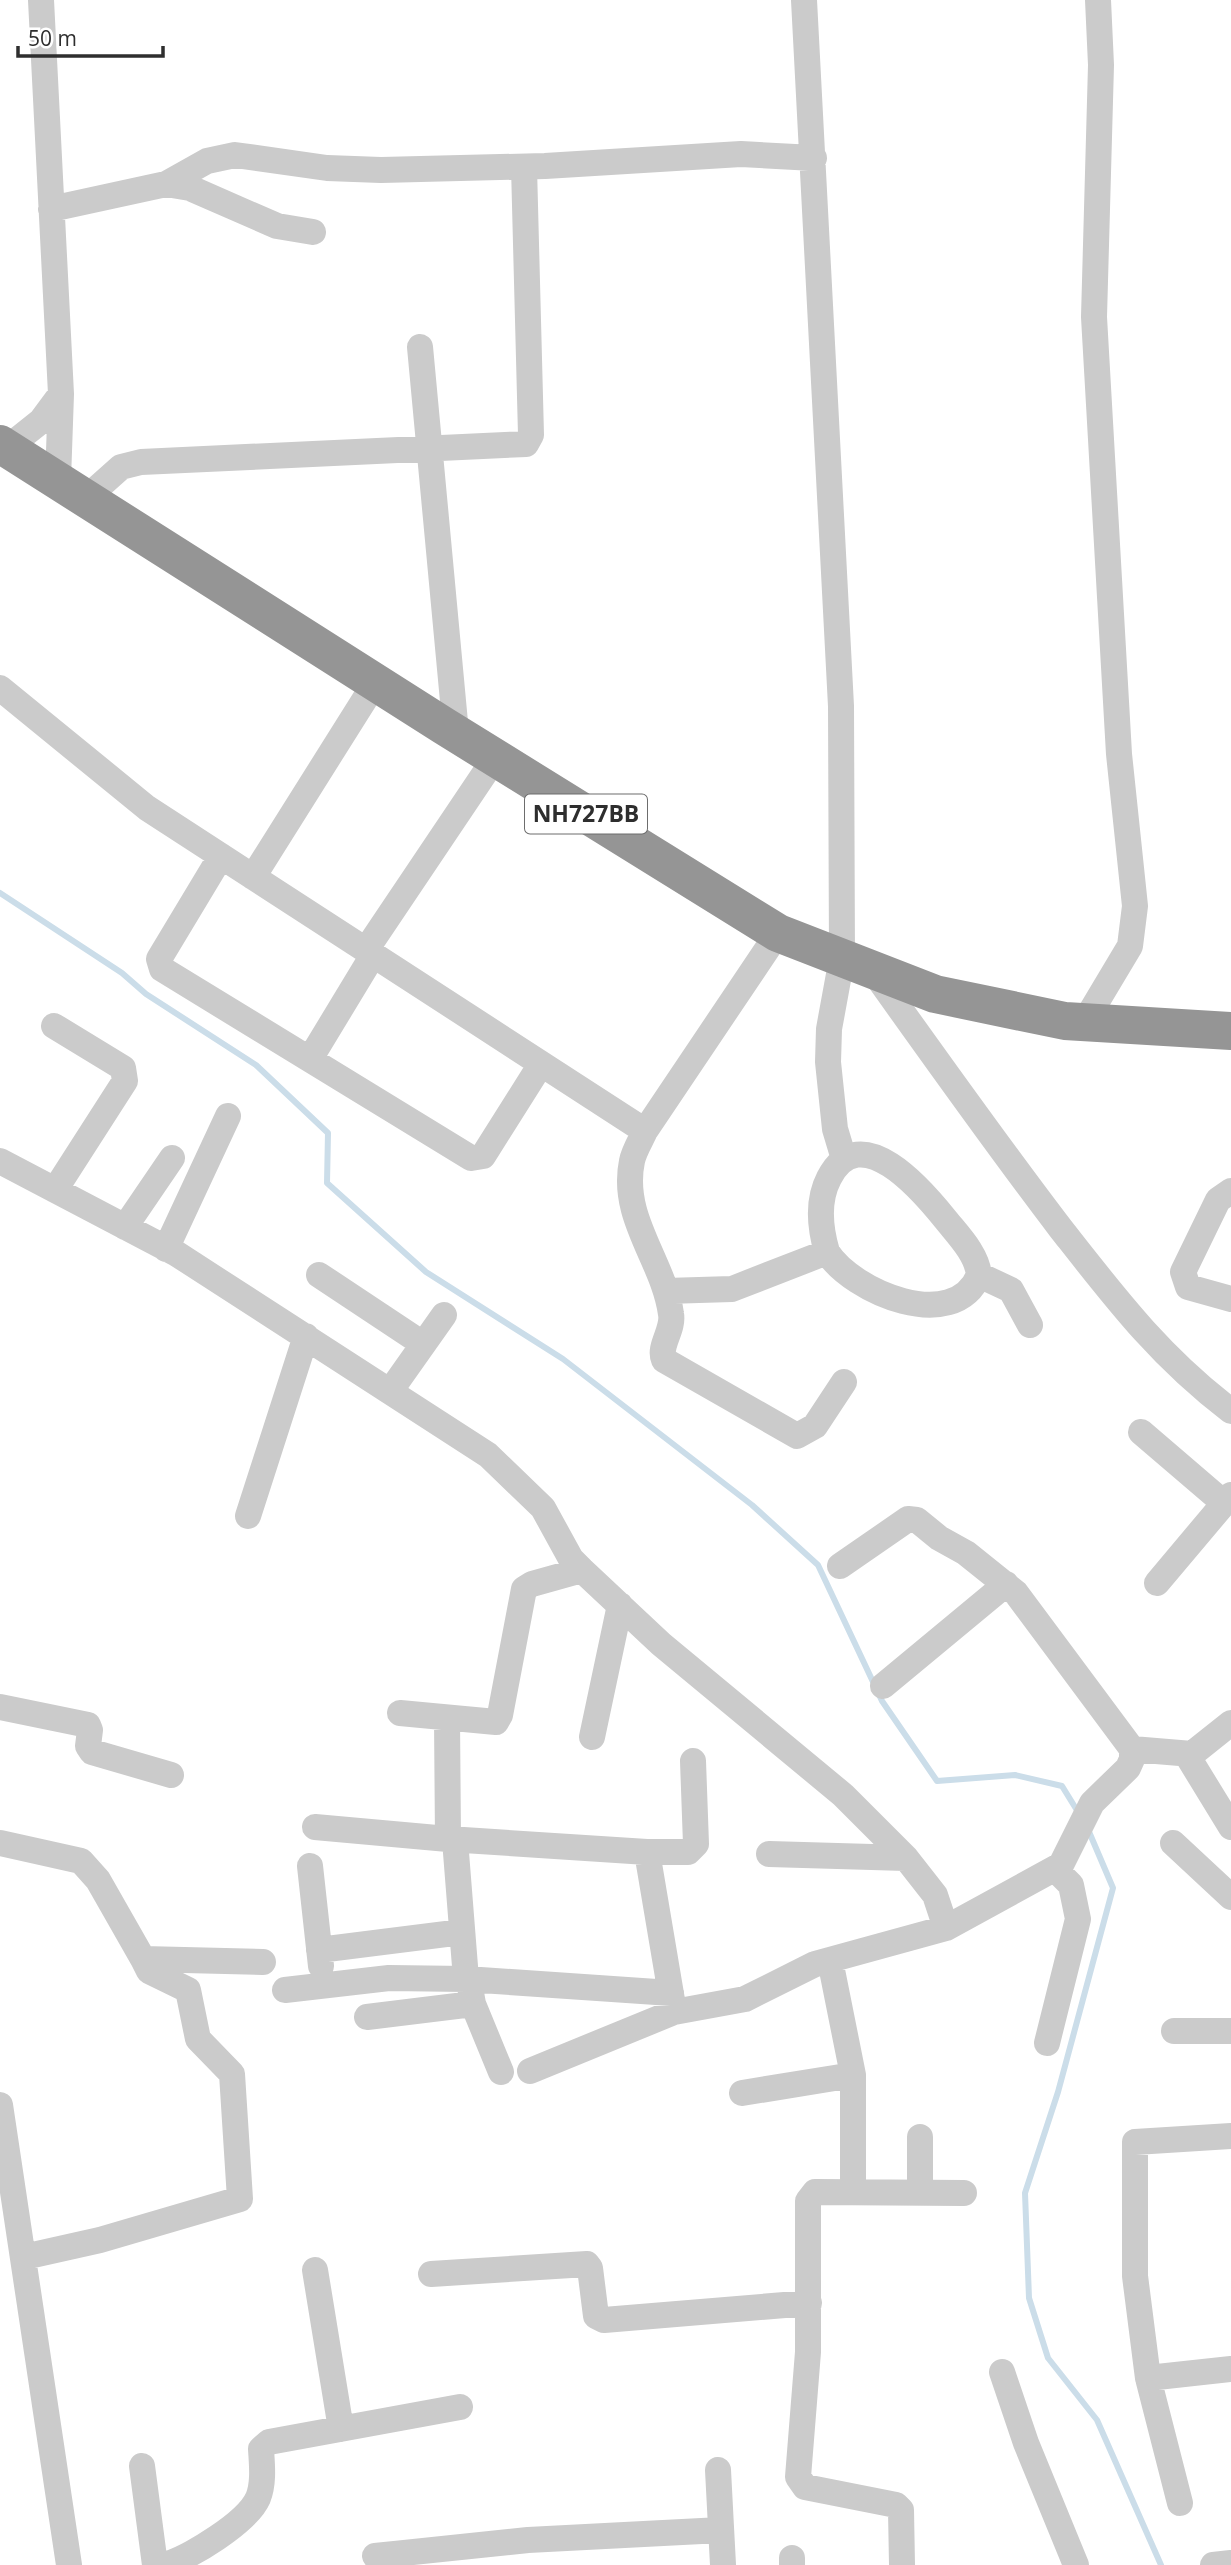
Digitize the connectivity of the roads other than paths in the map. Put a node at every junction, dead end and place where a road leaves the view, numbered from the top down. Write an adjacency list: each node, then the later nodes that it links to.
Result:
1 (41, 0): 7 (street)
2 (804, 0): 4 (street)
3 (1098, 0): 23 (street)
4 (814, 158): 5 (street); 22 (street)
5 (524, 167): 6 (street); 12 (street)
6 (166, 184): 7 (street); 8 (street)
7 (51, 209): 10 (street)
8 (313, 232)
9 (420, 347): 12 (street)
10 (61, 394): 11 (street); 13 (street)
11 (3, 446): 13 (highway, NH727BB)
12 (430, 449): 13 (street); 16 (street)
13 (71, 490): 14 (highway, NH727BB)
14 (375, 682): 16 (highway, NH727BB); 19 (street)
15 (0, 688): 18 (street)
16 (456, 733): 17 (highway, NH727BB)
17 (495, 758): 20 (highway, NH727BB); 21 (street)
18 (221, 856): 19 (street); 26 (street)
19 (253, 877): 21 (street)
20 (778, 933): 22 (highway, NH727BB); 29 (street)
21 (369, 952): 26 (street); 27 (street)
22 (857, 963): 23 (highway, NH727BB); 31 (street); 48 (street)
23 (1084, 1023): 25 (highway, NH727BB)
24 (54, 1026): 33 (street)
25 (1231, 1031)
26 (310, 1059): 27 (street)
27 (541, 1064): 29 (street)
28 (228, 1116): 36 (street)
29 (645, 1131): 40 (street)
30 (172, 1158): 35 (street)
31 (844, 1159): 37 (street); 39 (street)
32 (0, 1161): 33 (street)
33 (55, 1189): 35 (street)
34 (1231, 1191): 41 (street)
35 (125, 1227): 36 (street)
36 (166, 1249): 44 (street)
37 (827, 1252): 39 (street); 40 (street)
38 (319, 1275): 45 (street)
39 (979, 1275): 43 (street)
40 (666, 1291): 46 (street)
41 (1231, 1298)
42 (444, 1315): 45 (street)
43 (1030, 1325)
44 (306, 1336): 47 (street); 51 (street)
45 (423, 1344): 47 (street)
46 (844, 1382)
47 (391, 1390): 53 (street)
48 (1231, 1411)
49 (1141, 1432): 50 (street)
50 (1227, 1499): 54 (street)
51 (248, 1516)
52 (840, 1566): 55 (street)
53 (582, 1570): 56 (street); 60 (street)
54 (1157, 1583)
55 (1006, 1584): 57 (street); 63 (street)
56 (620, 1605): 62 (street); 74 (street)
57 (883, 1686)
58 (0, 1707): 66 (street)
59 (400, 1713): 60 (street)
60 (447, 1718): 69 (street)
61 (1231, 1723): 64 (street)
62 (592, 1737)
63 (1132, 1749): 64 (street); 76 (street)
64 (1192, 1754): 68 (street)
65 (693, 1761): 72 (street)
66 (171, 1776)
67 (315, 1827): 69 (street)
68 (1231, 1827)
69 (451, 1840): 72 (street); 79 (street)
70 (0, 1843): 81 (street)
71 (1173, 1843): 77 (street)
72 (646, 1852): 87 (street)
73 (769, 1854): 74 (street)
74 (906, 1858): 78 (street)
75 (310, 1866): 80 (street)
76 (1058, 1867): 78 (street); 91 (street)
77 (1231, 1897)
78 (946, 1928): 82 (street)
79 (462, 1932): 80 (street); 85 (street)
80 (319, 1950): 84 (street)
81 (143, 1959): 83 (street); 102 (street)
82 (830, 1960): 87 (street); 94 (street)
83 (263, 1962)
84 (324, 1985): 85 (street); 86 (street)
85 (469, 1987): 87 (street); 88 (street); 93 (street)
86 (285, 1990)
87 (673, 2003): 92 (street)
88 (367, 2017)
89 (1174, 2031): 90 (street)
90 (1231, 2031)
91 (1047, 2043)
92 (530, 2071)
93 (501, 2072)
94 (853, 2075): 95 (street); 99 (street)
95 (742, 2093)
96 (0, 2105): 102 (street)
97 (1231, 2136): 108 (street)
98 (920, 2137): 100 (street)
99 (853, 2191): 100 (street); 105 (street)
100 (920, 2192): 101 (street)
101 (964, 2193)
102 (24, 2257): 117 (street)
103 (316, 2270): 110 (street)
104 (431, 2274): 105 (street)
105 (809, 2303): 121 (street)
106 (1231, 2369): 108 (street)
107 (1002, 2372): 122 (street)
108 (1148, 2378): 113 (street)
109 (460, 2407): 110 (street)
110 (341, 2428): 119 (street)
111 (142, 2466): 118 (street)
112 (718, 2470): 114 (street)
113 (1180, 2503)
114 (721, 2530): 115 (street); 120 (street)
115 (375, 2556)
116 (1231, 2563): 123 (street)
117 (69, 2565)
118 (155, 2565)
119 (165, 2565)
120 (723, 2565)
121 (902, 2565)
122 (1076, 2565)
123 (1213, 2565)

